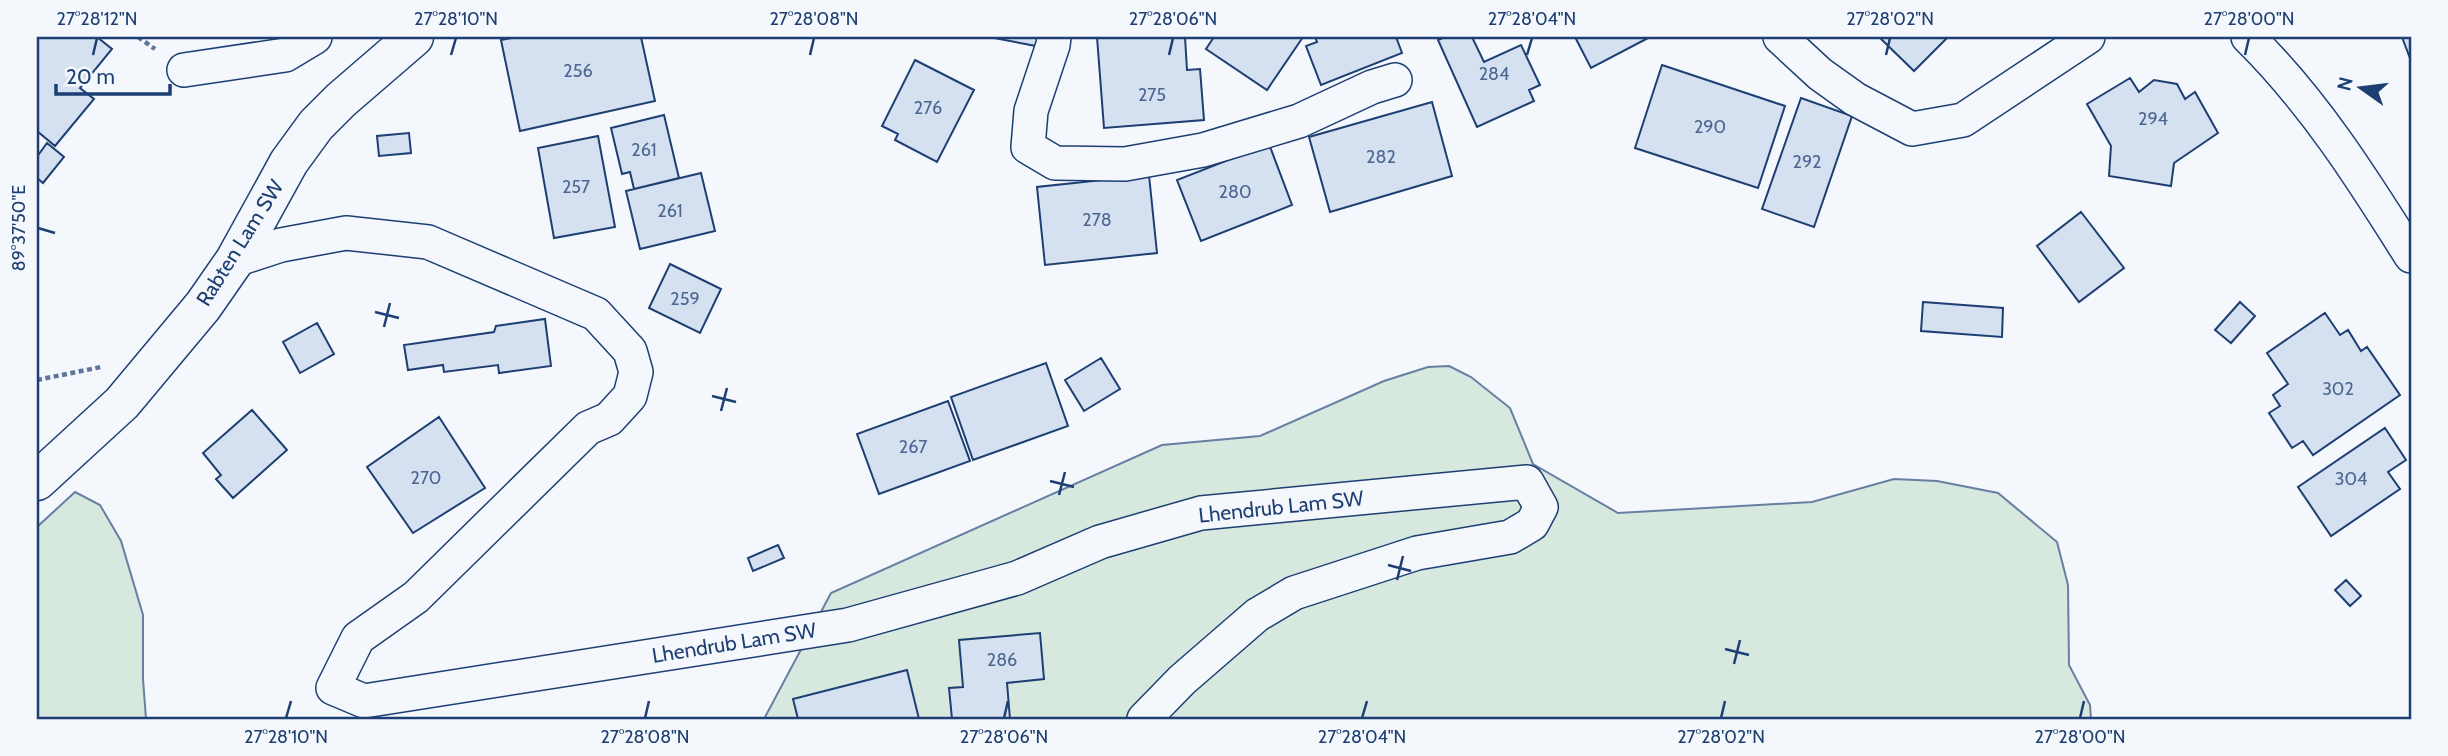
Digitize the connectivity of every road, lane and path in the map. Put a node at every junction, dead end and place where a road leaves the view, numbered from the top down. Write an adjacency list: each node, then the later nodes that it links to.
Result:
1 (315, 37): 7 (street)
2 (414, 37): 10 (main road, Rabten Lam SW)
3 (1054, 37): 8 (street)
4 (1780, 37): 5 (street)
5 (2088, 37)
6 (2248, 37): 9 (street)
7 (184, 70)
8 (1395, 80)
9 (2411, 256)
10 (235, 260): 11 (main road, Rabten Lam SW); 12 (street, Lhendrub Lam SW)
11 (37, 481)
12 (1144, 719)

